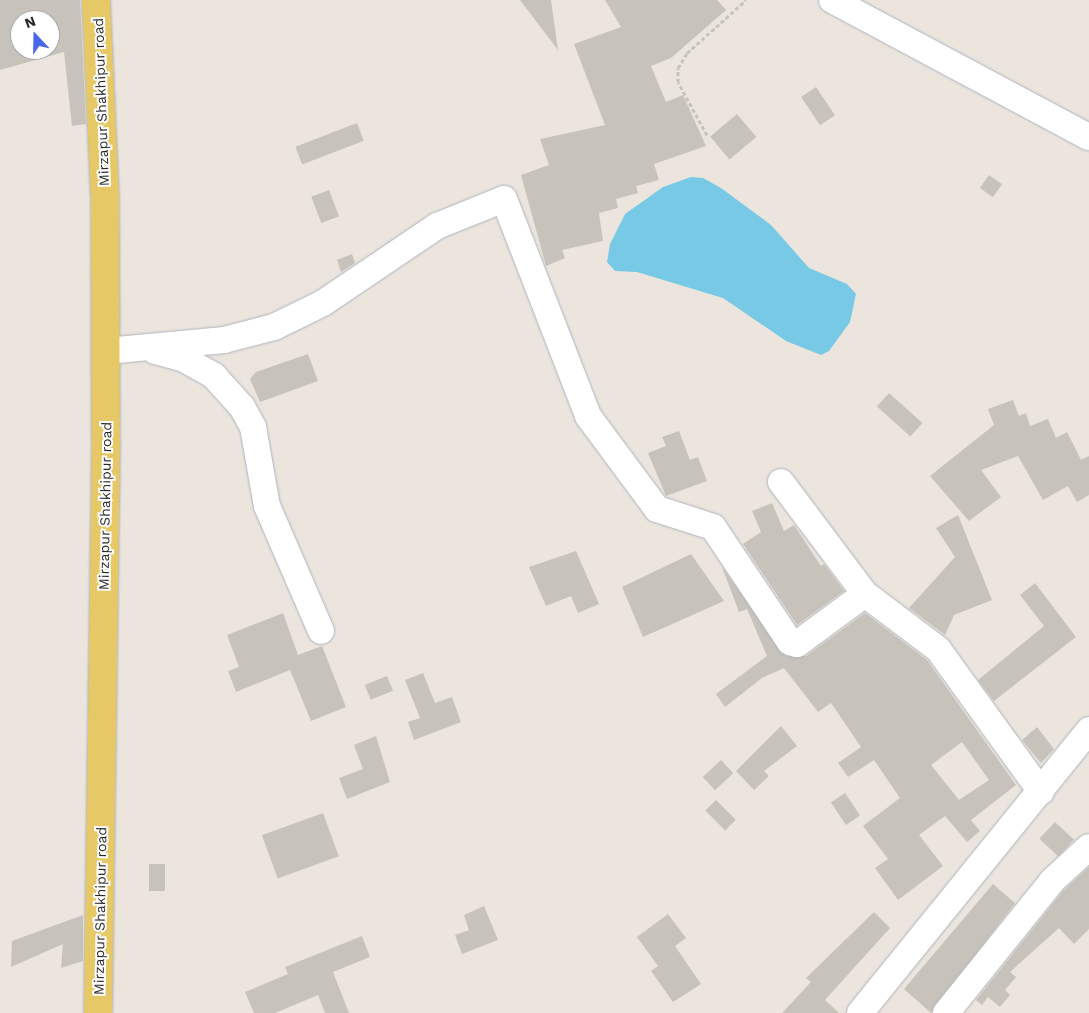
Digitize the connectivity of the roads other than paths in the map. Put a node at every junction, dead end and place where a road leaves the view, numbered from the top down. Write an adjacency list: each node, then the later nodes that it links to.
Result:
1 (96, 0): 5 (main road, Mirzapur Shakhipur road)
2 (832, 0): 3 (street)
3 (1089, 137)
4 (142, 347): 5 (street); 7 (street); 8 (street)
5 (106, 351): 12 (main road, Mirzapur Shakhipur road)
6 (781, 482): 7 (street)
7 (865, 594): 10 (street)
8 (321, 631)
9 (1089, 730): 10 (street)
10 (1041, 792): 13 (street)
11 (1089, 847): 14 (street)
12 (98, 1013)
13 (860, 1013)
14 (946, 1013)

